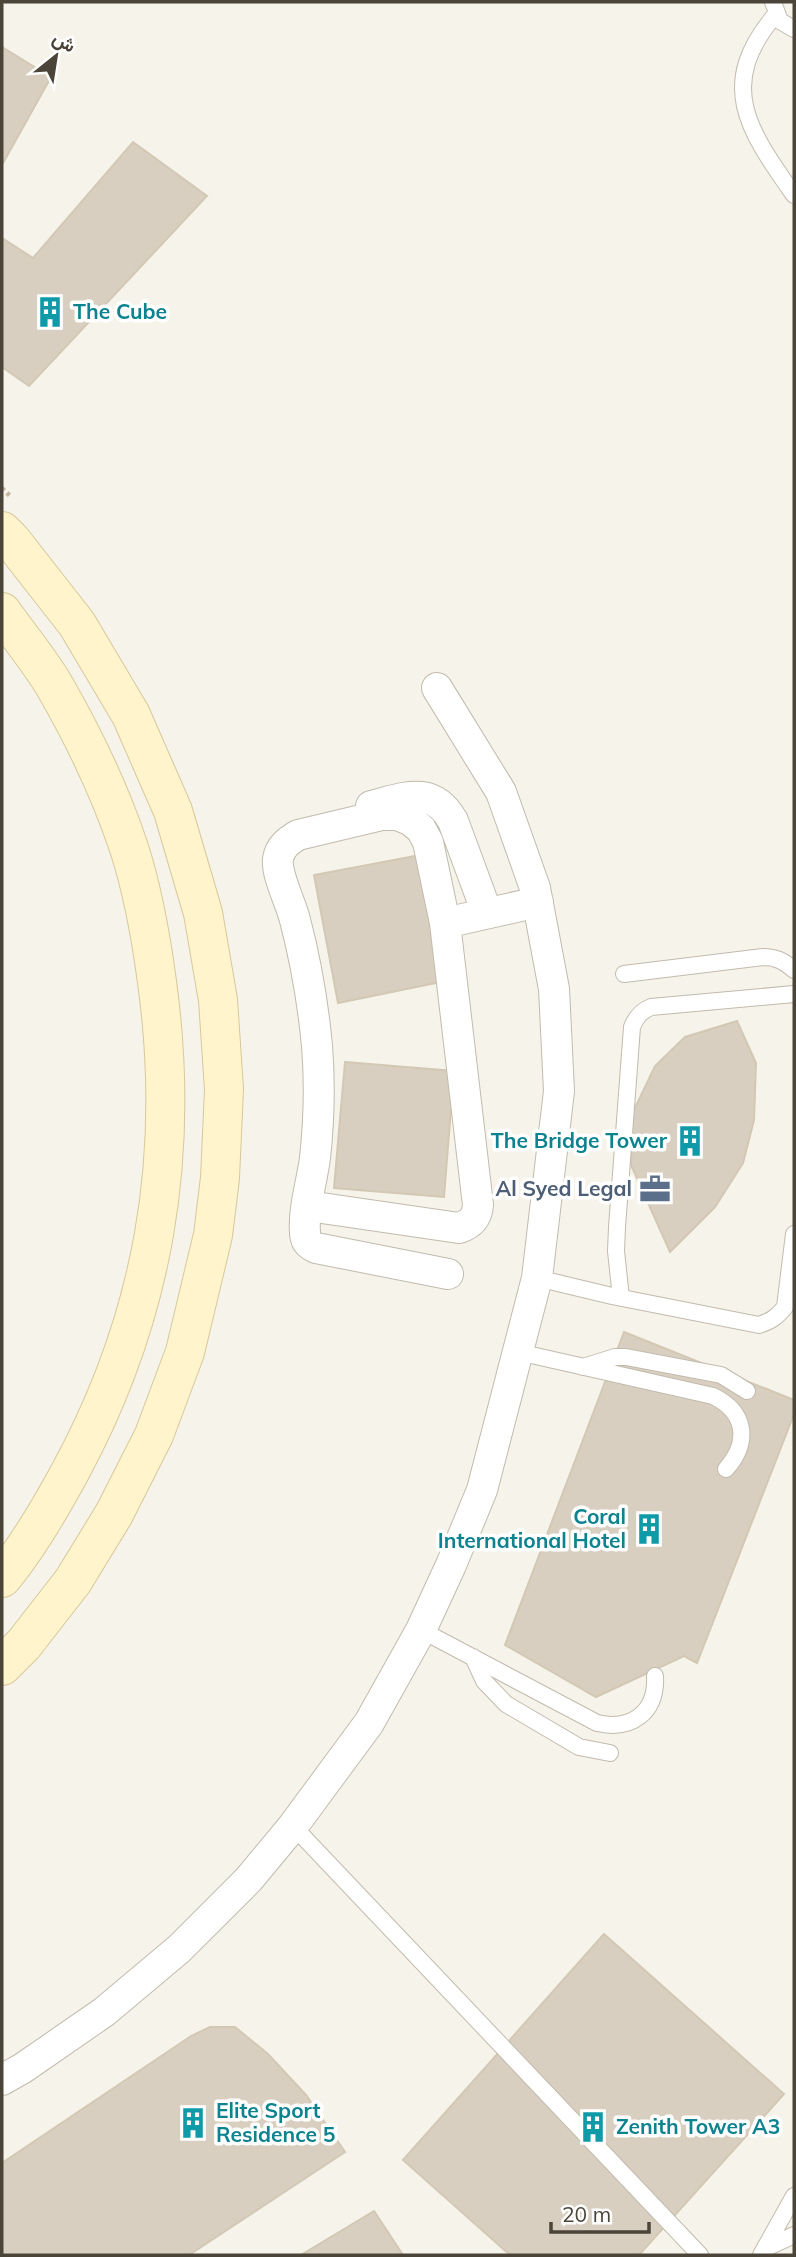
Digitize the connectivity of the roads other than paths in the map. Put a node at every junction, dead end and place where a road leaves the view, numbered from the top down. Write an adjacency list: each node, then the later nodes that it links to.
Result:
1 (774, 8): 2 (lane); 3 (lane)
2 (794, 29)
3 (794, 195)
4 (2, 531): 26 (street)
5 (2, 612): 23 (street)
6 (437, 688): 8 (street)
7 (319, 819): 9 (street)
8 (538, 902): 9 (street); 17 (street)
9 (487, 914): 10 (street)
10 (445, 923): 14 (street); 14 (street)
11 (794, 970): 12 (lane)
12 (624, 974)
13 (794, 994): 18 (lane)
14 (308, 1206): 16 (street)
15 (794, 1234): 18 (lane)
16 (448, 1274)
17 (537, 1278): 18 (lane); 19 (street)
18 (621, 1297)
19 (518, 1352): 20 (lane); 24 (street)
20 (582, 1367): 21 (lane); 22 (lane)
21 (747, 1391)
22 (726, 1469)
23 (2, 1578)
24 (421, 1630): 25 (lane); 29 (street)
25 (473, 1657): 27 (lane); 28 (lane)
26 (2, 1666)
27 (655, 1676)
28 (610, 1753)
29 (293, 1826): 30 (street); 34 (lane)
30 (2, 2080)
31 (794, 2196): 33 (lane)
32 (794, 2235): 33 (lane)
33 (764, 2251)
34 (700, 2255)

